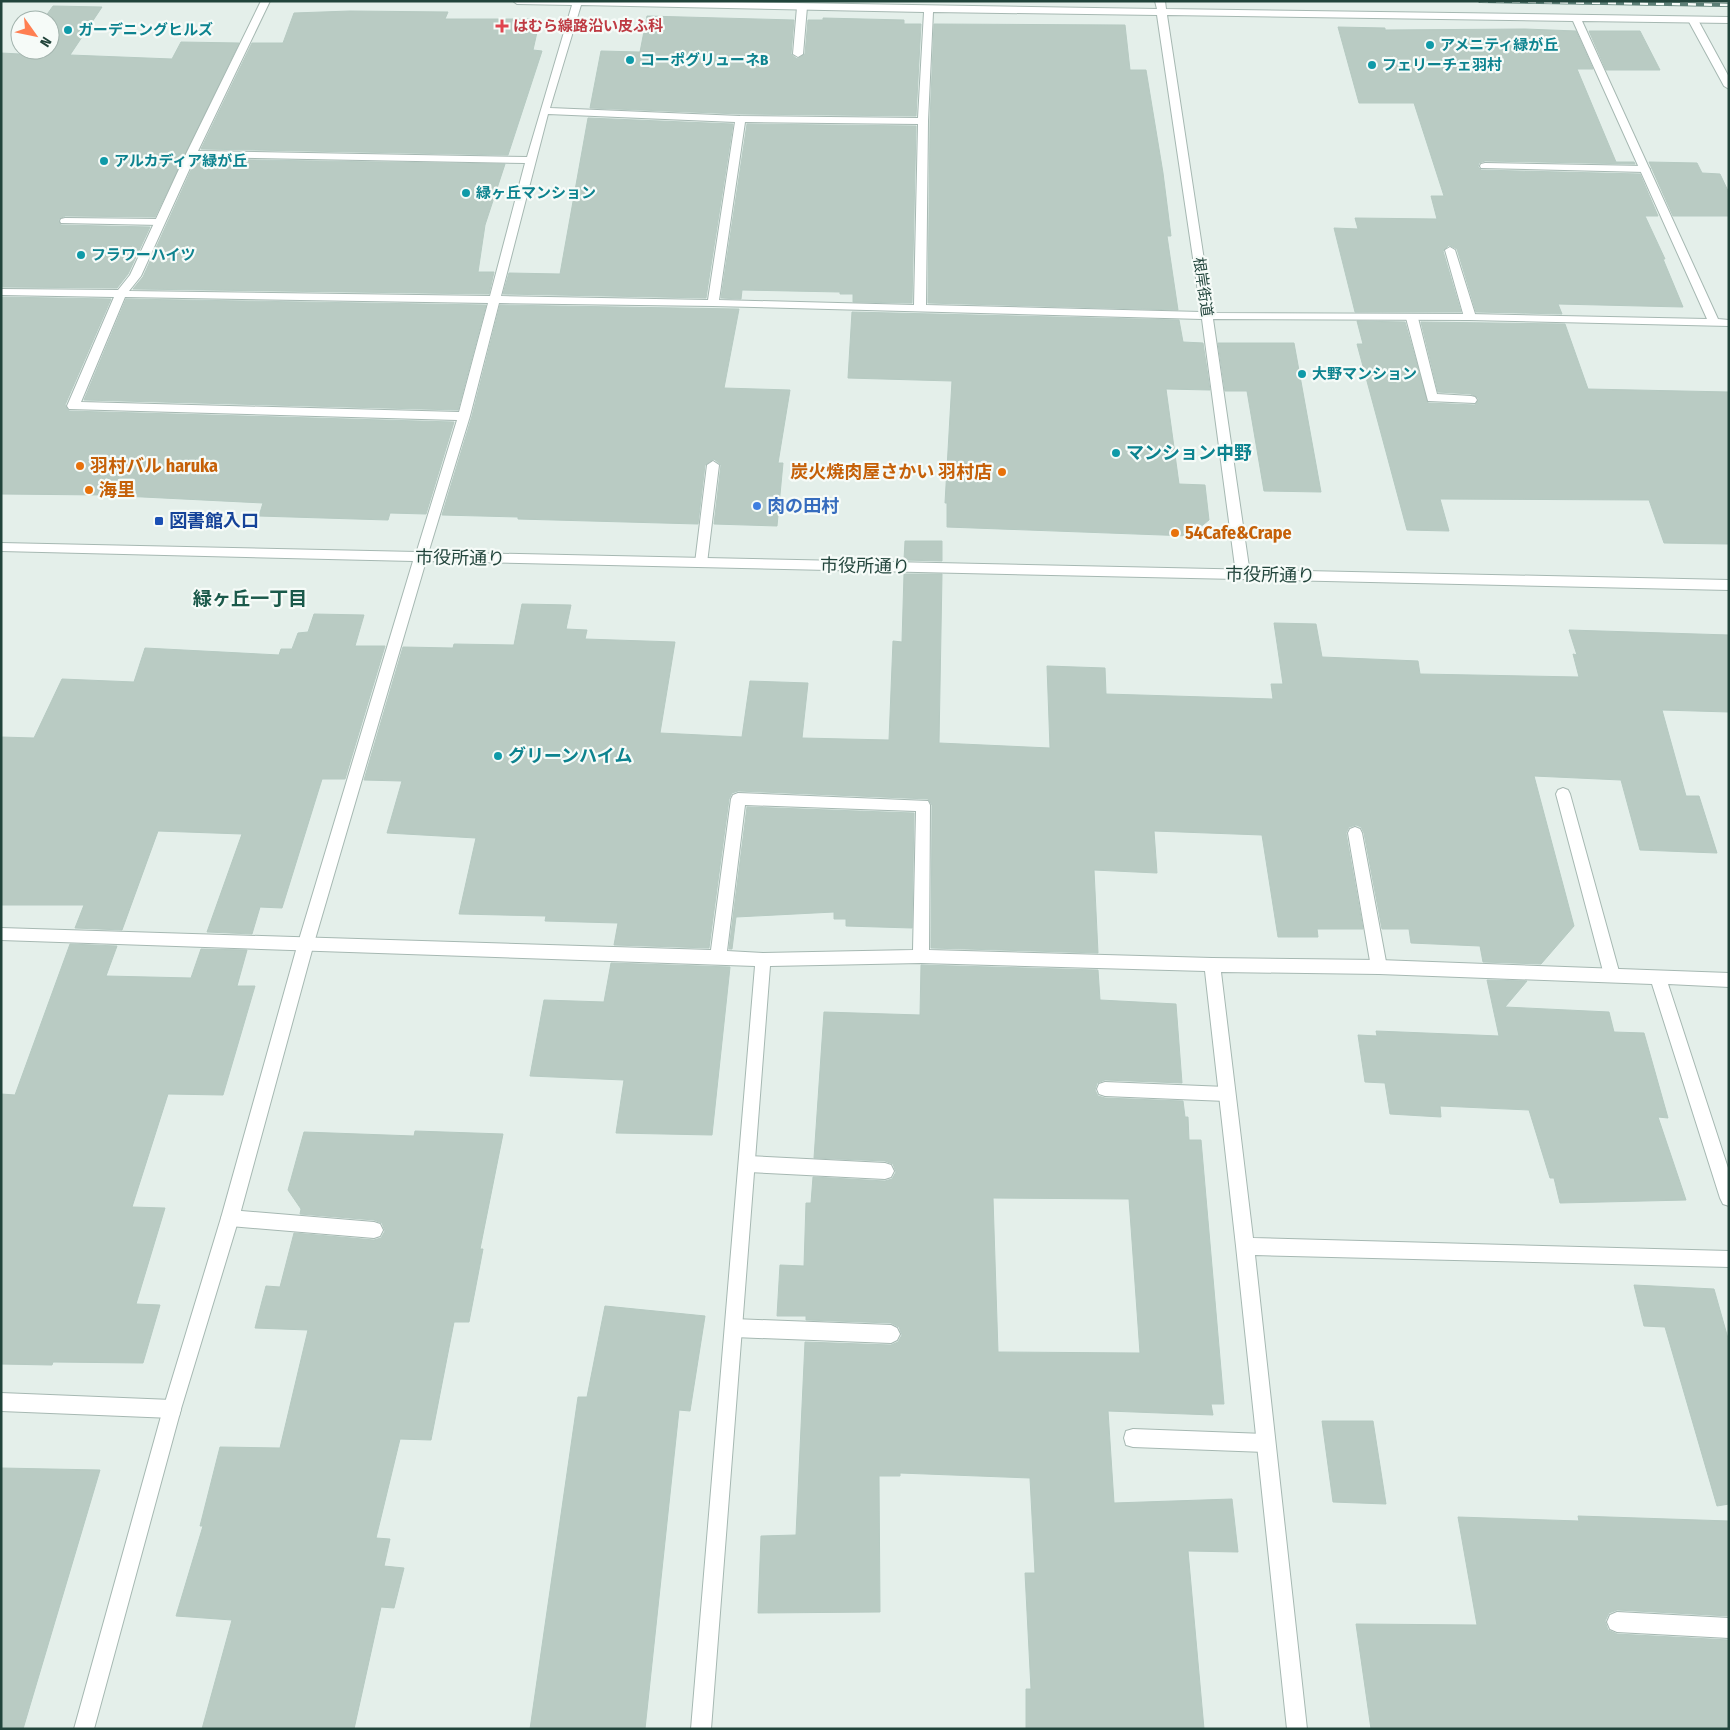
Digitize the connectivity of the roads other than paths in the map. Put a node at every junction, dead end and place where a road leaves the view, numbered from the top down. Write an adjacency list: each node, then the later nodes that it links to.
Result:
1 (266, 1): 15 (street)
2 (517, 1): 3 (street)
3 (577, 2): 4 (street); 12 (street)
4 (802, 7): 6 (street); 10 (street)
5 (1161, 7): 6 (street); 7 (street); 27 (street, 根岸街道)
6 (929, 10): 14 (street)
7 (1576, 17): 8 (street); 18 (street)
8 (1693, 20): 9 (street); 11 (street)
9 (1729, 20)
10 (798, 54)
11 (1729, 86)
12 (544, 111): 13 (street); 16 (street)
13 (740, 119): 14 (street); 25 (street)
14 (923, 121): 26 (street)
15 (191, 154): 16 (street); 20 (street)
16 (530, 160): 24 (street)
17 (1485, 166): 18 (street)
18 (1644, 169): 30 (street)
19 (65, 220): 20 (street)
20 (160, 222): 23 (street)
21 (1450, 250): 28 (street)
22 (1, 292): 23 (street)
23 (121, 294): 24 (street); 33 (street)
24 (493, 300): 25 (street); 33 (street)
25 (713, 302): 26 (street)
26 (920, 308): 27 (street)
27 (1208, 316): 29 (street); 38 (street, 根岸街道)
28 (1470, 317): 29 (street); 30 (street)
29 (1412, 318): 32 (street)
30 (1714, 322): 31 (street)
31 (1729, 322)
32 (1471, 400)
33 (464, 416): 36 (street)
34 (713, 466): 37 (street)
35 (1, 546): 36 (street, 市役所通り)
36 (421, 558): 37 (street, 市役所通り); 43 (street)
37 (701, 563): 38 (street, 市役所通り)
38 (1243, 574): 39 (street, 市役所通り)
39 (1729, 585)
40 (1563, 794): 49 (street)
41 (1355, 833): 48 (street)
42 (1, 934): 43 (street)
43 (306, 943): 45 (street); 57 (street)
44 (920, 956): 45 (street); 46 (street); 47 (street)
45 (718, 957): 46 (street)
46 (763, 960): 54 (street)
47 (1212, 965): 48 (street); 53 (street)
48 (1379, 967): 49 (street)
49 (1612, 975): 50 (street)
50 (1658, 977): 51 (street); 56 (street)
51 (1729, 980)
52 (1105, 1090): 53 (street)
53 (1226, 1094): 59 (street)
54 (748, 1164): 55 (street); 61 (street)
55 (885, 1171)
56 (1729, 1198)
57 (230, 1218): 58 (street); 64 (street)
58 (374, 1230)
59 (1245, 1246): 60 (street); 66 (street)
60 (1729, 1259)
61 (734, 1328): 62 (street); 70 (street)
62 (892, 1334)
63 (1, 1402): 64 (street)
64 (172, 1409): 69 (street)
65 (1133, 1438): 66 (street)
66 (1265, 1443): 71 (street)
67 (1618, 1622): 68 (street)
68 (1729, 1628)
69 (84, 1729)
70 (701, 1729)
71 (1296, 1729)

